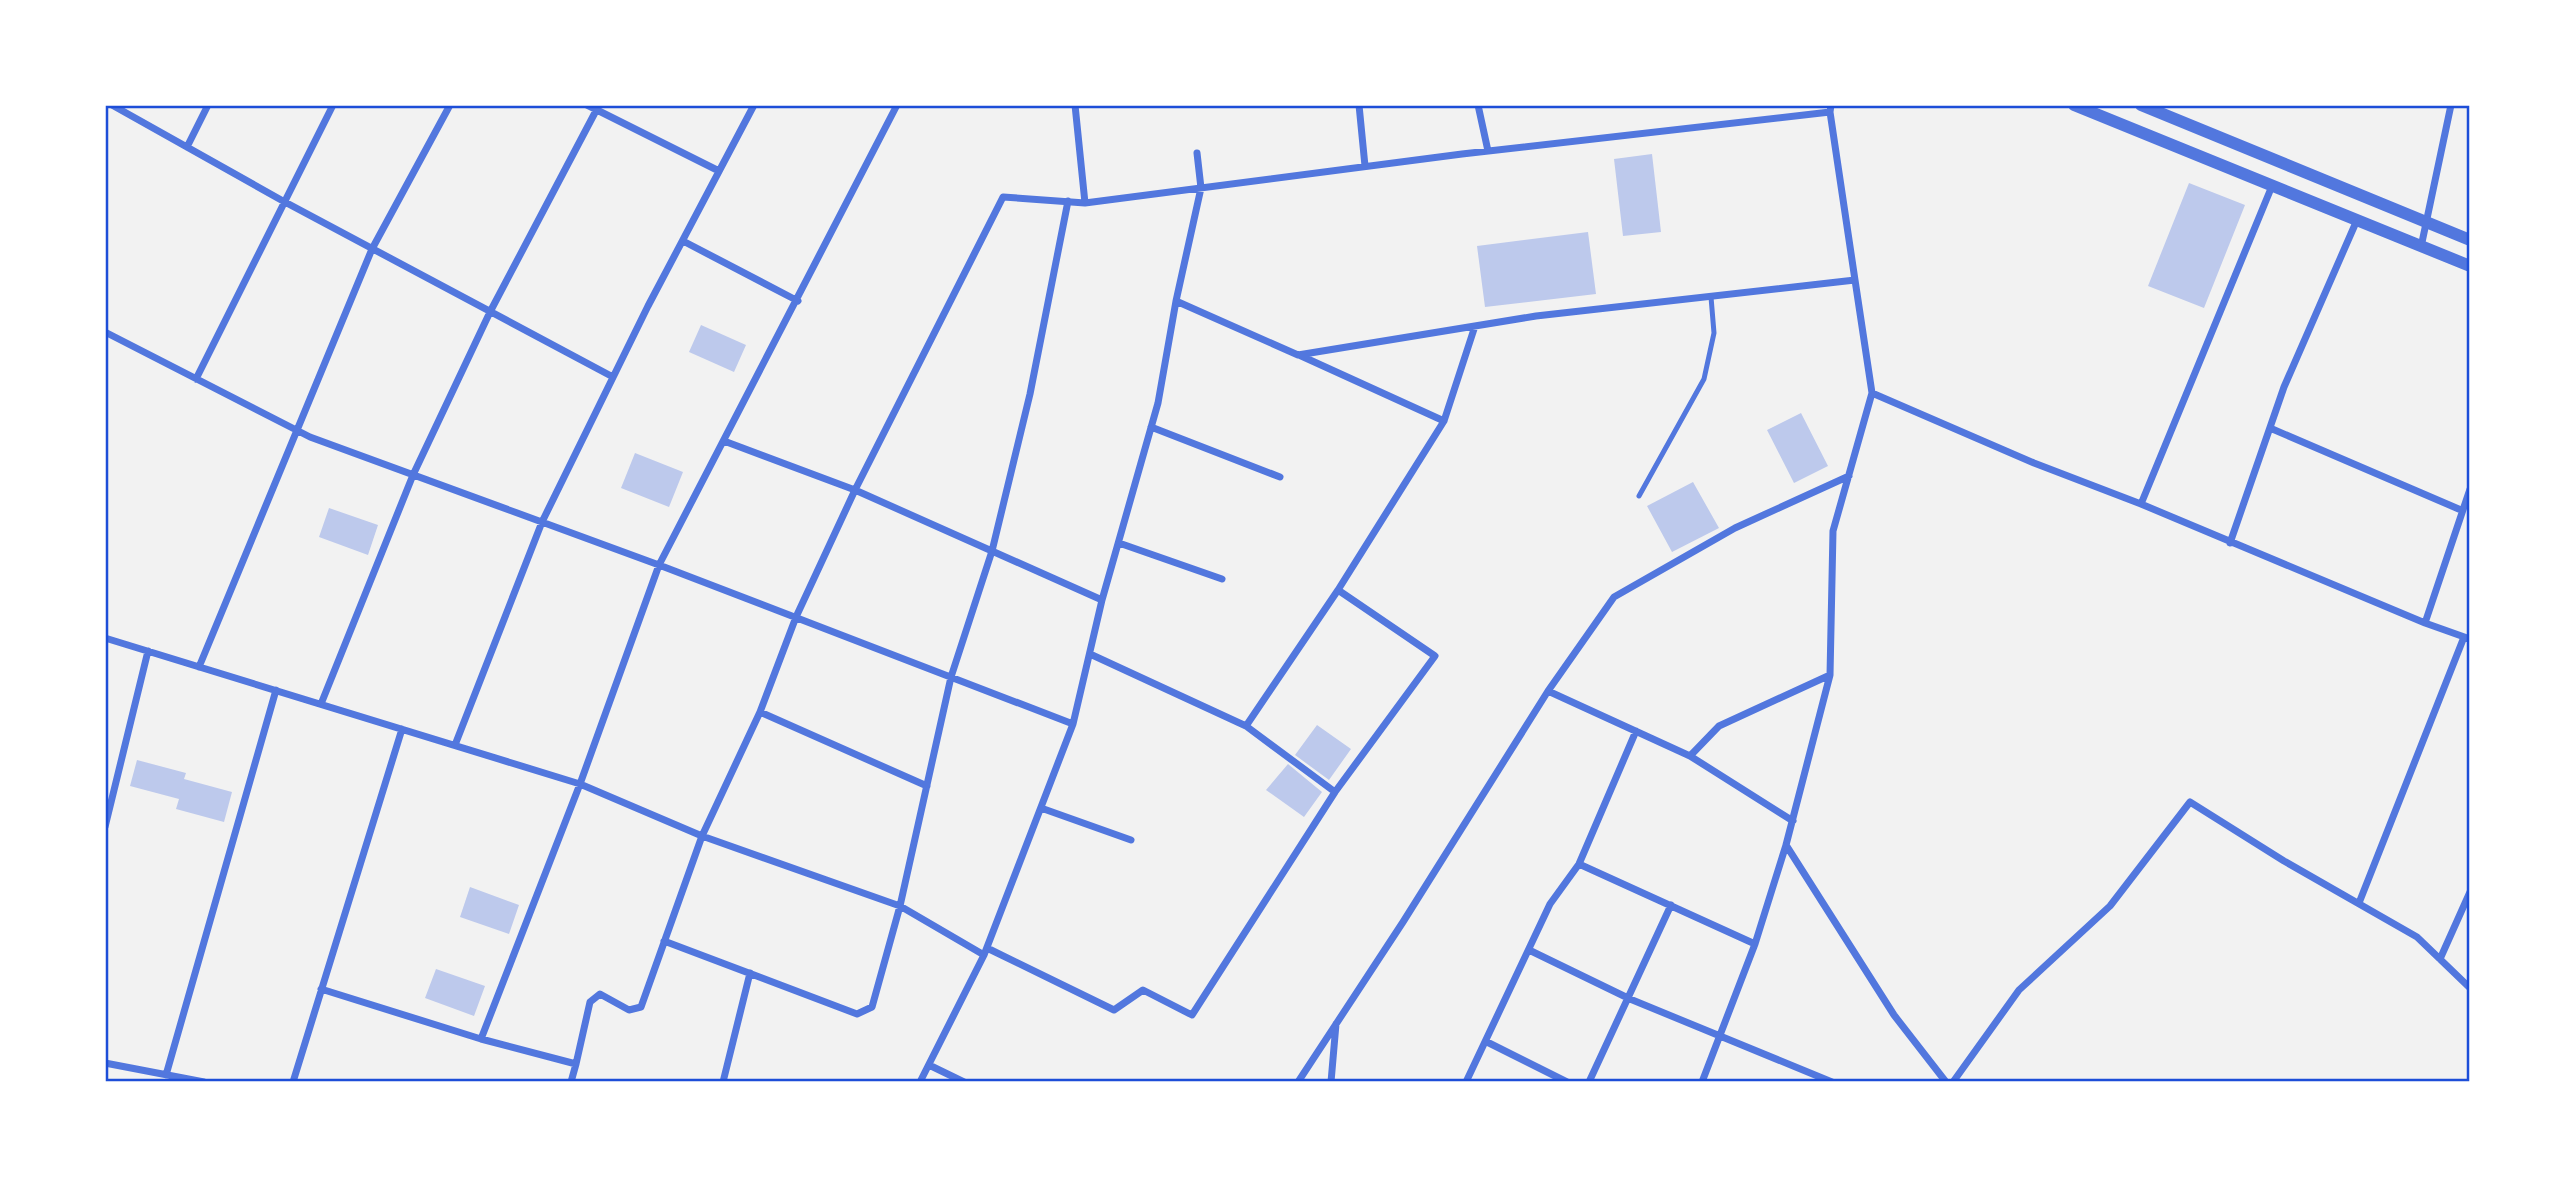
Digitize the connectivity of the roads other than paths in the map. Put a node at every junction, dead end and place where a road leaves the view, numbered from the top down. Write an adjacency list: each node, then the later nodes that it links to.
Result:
1 (112, 105): 16 (street)
2 (208, 105): 16 (street)
3 (333, 105): 23 (street)
4 (450, 105): 31 (street)
5 (587, 105): 14 (street)
6 (754, 105): 20 (street)
7 (897, 105): 35 (street)
8 (1075, 105): 25 (street)
9 (1359, 105): 19 (street)
10 (1478, 105): 17 (street)
11 (2074, 105): 21 (street)
12 (2141, 105): 27 (street)
13 (2451, 105): 27 (street)
14 (597, 107): 20 (street); 37 (street)
15 (1831, 109): 17 (street); 33 (street)
16 (187, 147): 23 (street)
17 (1488, 151): 19 (street)
18 (1197, 153): 22 (street)
19 (1365, 166): 22 (street)
20 (719, 171): 29 (street)
21 (2272, 186): 26 (street); 55 (street)
22 (1201, 188): 25 (street); 36 (street)
23 (284, 201): 31 (street); 42 (street)
24 (1068, 201): 25 (street); 53 (street); 60 (street)
25 (1085, 203)
26 (2357, 220): 30 (street); 46 (street)
27 (2426, 222): 28 (street); 30 (street)
28 (2470, 240)
29 (682, 241): 35 (street); 41 (street)
30 (2421, 247): 32 (street)
31 (372, 249): 37 (street); 47 (street)
32 (2470, 266)
33 (1855, 280): 34 (street); 43 (street)
34 (1711, 296): 38 (street); 54 (lane)
35 (797, 301): 48 (street)
36 (1175, 301): 40 (street); 45 (street)
37 (489, 312): 41 (street); 49 (street)
38 (1475, 326): 40 (street); 44 (street)
39 (105, 332): 42 (street)
40 (1298, 355): 44 (street)
41 (613, 377): 57 (street)
42 (196, 379): 47 (street)
43 (1872, 393): 50 (street); 55 (street)
44 (1444, 421): 63 (street)
45 (1151, 427): 51 (street); 58 (street)
46 (2270, 428): 56 (street); 59 (street)
47 (299, 431): 49 (street); 71 (street)
48 (724, 441): 53 (street); 61 (street)
49 (413, 475): 57 (street); 76 (street)
50 (1849, 476): 72 (street); 75 (street)
51 (1280, 477)
52 (2470, 489): 56 (street)
53 (855, 490): 60 (street); 65 (street)
54 (1639, 496)
55 (2141, 503): 59 (street)
56 (2461, 510): 66 (street)
57 (542, 522): 61 (street); 82 (street)
58 (1119, 543): 62 (street); 64 (street)
59 (2230, 543): 66 (street)
60 (992, 551): 64 (street); 73 (street)
61 (659, 565): 65 (street); 84 (street)
62 (1222, 579)
63 (1338, 590): 79 (street); 86 (street)
64 (1102, 600): 70 (street)
65 (796, 617): 73 (street); 77 (street)
66 (2425, 624): 68 (street)
67 (105, 638): 69 (street)
68 (2467, 638): 95 (street)
69 (148, 651): 71 (street); 89 (street)
70 (1090, 654): 78 (street); 79 (street)
71 (199, 667): 74 (street)
72 (1830, 675): 83 (street); 88 (street)
73 (951, 677): 78 (street); 85 (street)
74 (276, 690): 76 (street); 114 (street)
75 (1548, 691): 81 (street); 107 (street)
76 (321, 704): 80 (street)
77 (760, 712): 85 (street); 90 (street)
78 (1073, 724): 87 (street)
79 (1246, 726): 86 (street)
80 (402, 729): 82 (street); 105 (street)
81 (1636, 731): 83 (street); 93 (street)
82 (454, 745): 84 (street)
83 (1690, 756): 88 (street)
84 (580, 784): 90 (street); 109 (street)
85 (927, 786): 97 (street)
86 (1335, 792): 101 (street)
87 (1041, 808): 91 (street); 101 (street)
88 (1793, 821): 92 (street)
89 (105, 827)
90 (702, 836): 97 (street); 98 (street)
91 (1131, 840)
92 (1786, 845): 99 (street); 128 (street)
93 (1579, 864): 96 (street); 100 (street)
94 (2470, 892): 102 (street)
95 (2359, 903): 102 (street); 129 (street)
96 (1671, 905): 99 (street); 106 (street)
97 (900, 906): 101 (street); 103 (street)
98 (664, 941): 103 (street); 112 (street)
99 (1755, 944): 108 (street)
100 (1529, 950): 106 (street); 110 (street)
101 (986, 952): 113 (street)
102 (2440, 959): 104 (street)
103 (750, 973): 118 (street)
104 (2470, 988)
105 (321, 989): 109 (street); 116 (street)
106 (1630, 999): 108 (street); 125 (street)
107 (1336, 1024): 121 (street); 122 (street)
108 (1720, 1037): 126 (street); 127 (street)
109 (481, 1040): 112 (street)
110 (1487, 1042): 123 (street); 124 (street)
111 (105, 1063): 114 (street)
112 (576, 1064): 117 (street)
113 (929, 1065): 119 (street); 120 (street)
114 (166, 1075): 115 (street)
115 (204, 1082)
116 (293, 1082)
117 (571, 1082)
118 (723, 1082)
119 (920, 1082)
120 (964, 1082)
121 (1298, 1082)
122 (1331, 1082)
123 (1466, 1082)
124 (1567, 1082)
125 (1589, 1082)
126 (1702, 1082)
127 (1832, 1082)
128 (1946, 1082)
129 (1953, 1082)

